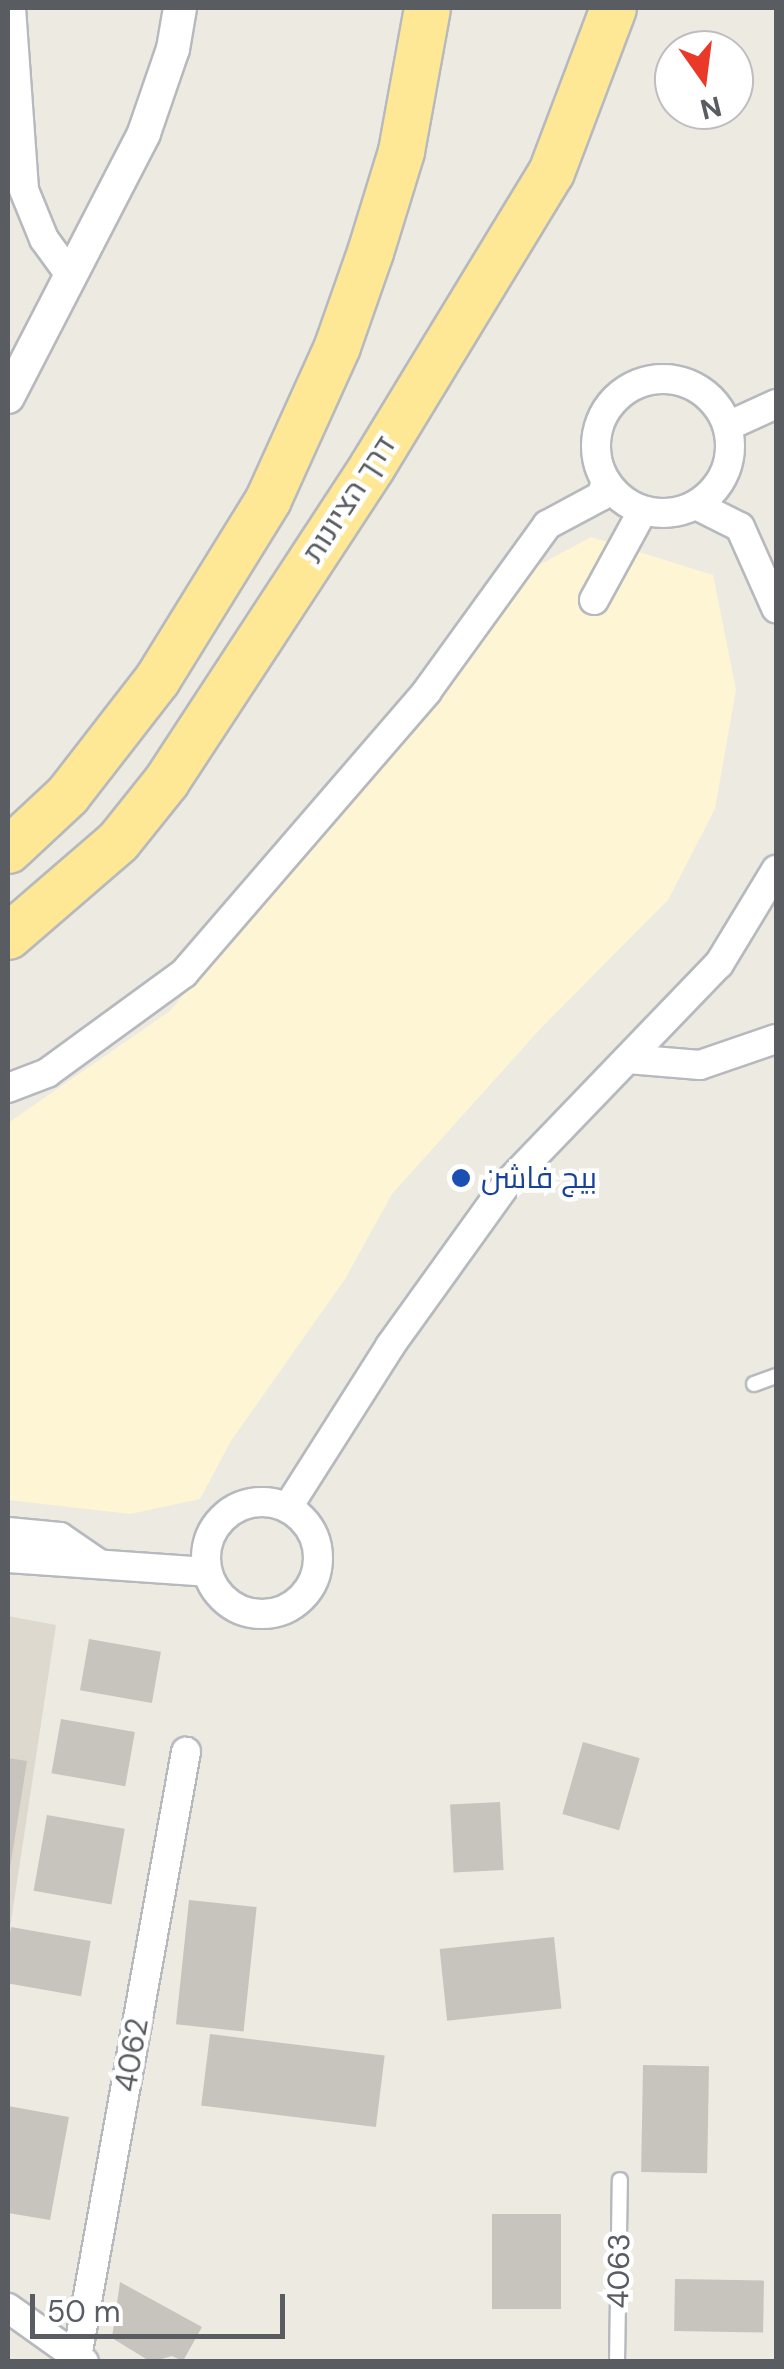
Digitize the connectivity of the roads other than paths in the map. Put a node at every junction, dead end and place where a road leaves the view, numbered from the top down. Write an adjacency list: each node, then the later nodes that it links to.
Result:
1 (11, 8): 5 (street)
2 (180, 8): 5 (street)
3 (427, 8): 14 (highway)
4 (613, 8): 16 (highway, דרך הציונות)
5 (71, 276): 6 (street)
6 (8, 397)
7 (776, 404): 8 (street)
8 (728, 426): 9 (street); 10 (street)
9 (606, 482): 11 (street); 19 (street)
10 (696, 505): 11 (street); 13 (street)
11 (643, 510): 12 (street)
12 (594, 600)
13 (776, 608)
14 (8, 850)
15 (776, 870): 18 (street)
16 (8, 936)
17 (776, 1040): 18 (street)
18 (628, 1059): 22 (street)
19 (8, 1088)
20 (776, 1376): 21 (lane)
21 (754, 1384)
22 (288, 1507): 26 (street); 26 (street)
23 (8, 1532): 25 (street)
24 (8, 1558): 25 (street)
25 (99, 1564): 26 (street)
26 (207, 1572)
27 (186, 1752): 30 (street, 4062)
28 (620, 2180): 31 (lane, 4063)
29 (8, 2308): 30 (street)
30 (80, 2359)
31 (618, 2362)

